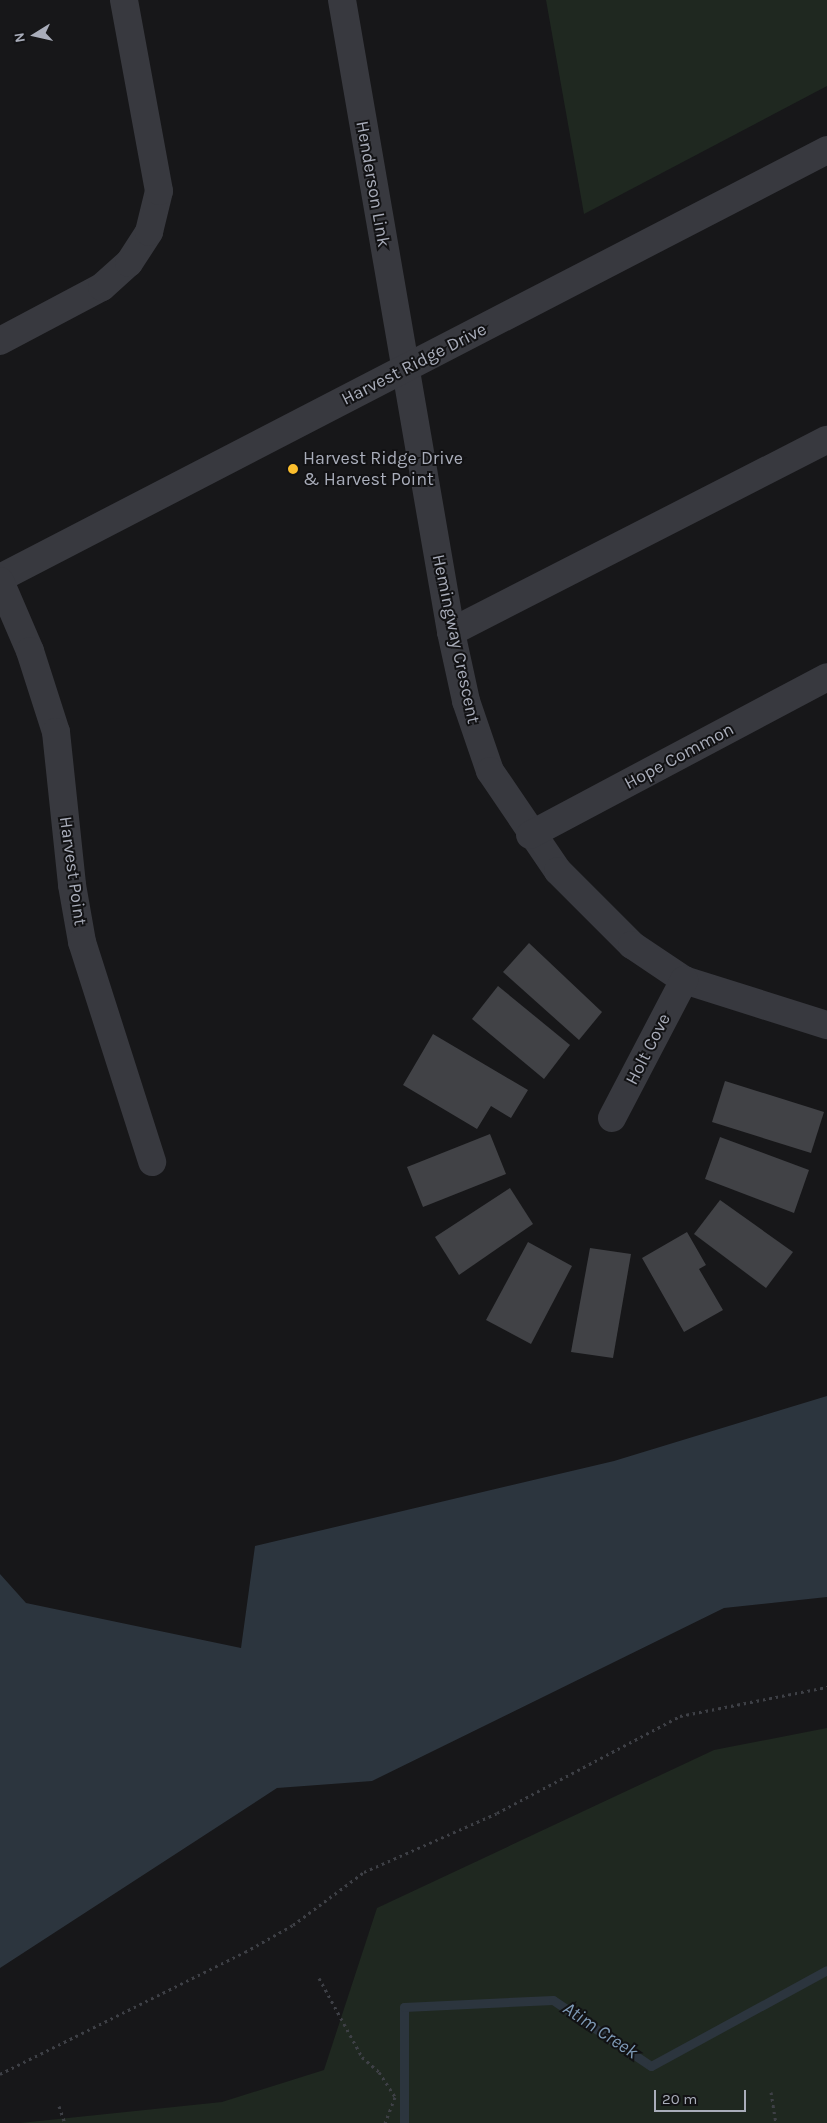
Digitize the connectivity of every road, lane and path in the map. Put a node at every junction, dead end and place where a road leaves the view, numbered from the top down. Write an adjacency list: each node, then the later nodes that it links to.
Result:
1 (124, 0): 4 (street)
2 (342, 0): 5 (street, Henderson Link)
3 (827, 150): 5 (street, Harvest Ridge Drive)
4 (0, 341)
5 (406, 368): 7 (street, Harvest Ridge Drive); 8 (street, Hemingway Crescent)
6 (827, 440): 8 (street)
7 (0, 579): 14 (street, Harvest Point)
8 (451, 632): 10 (street, Hemingway Crescent)
9 (827, 677): 10 (street, Hope Common)
10 (530, 835): 11 (street, Hemingway Crescent)
11 (684, 980): 12 (street, Hemingway Crescent); 13 (street, Holt Cove)
12 (827, 1025)
13 (612, 1118)
14 (152, 1162)
15 (827, 1687): 17 (path)
16 (319, 1978): 21 (path)
17 (0, 2074)
18 (771, 2092): 22 (path)
19 (59, 2106): 20 (path)
20 (65, 2123)
21 (385, 2123)
22 (776, 2123)

